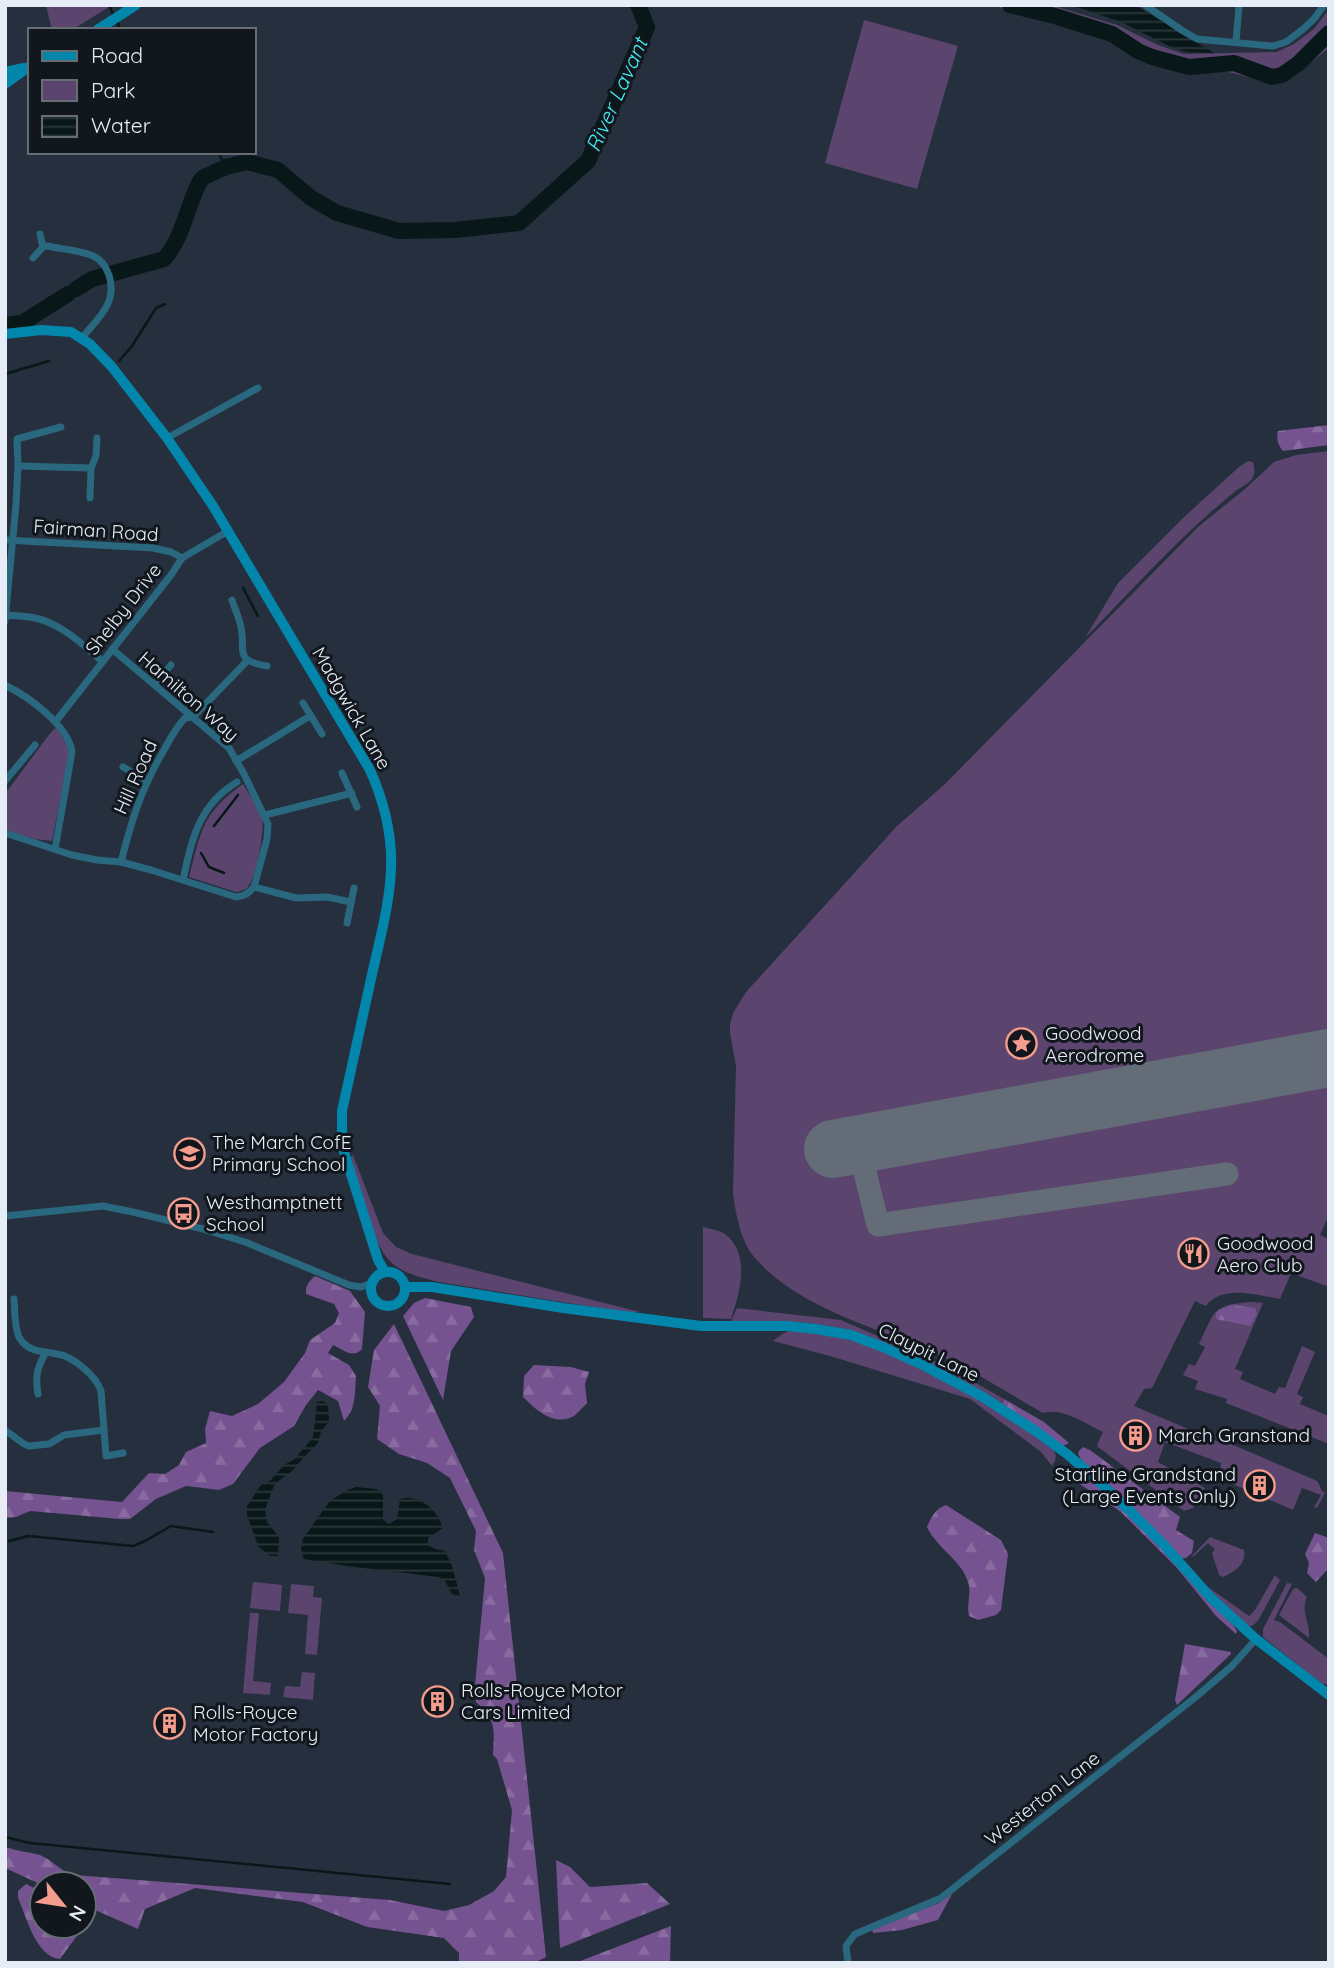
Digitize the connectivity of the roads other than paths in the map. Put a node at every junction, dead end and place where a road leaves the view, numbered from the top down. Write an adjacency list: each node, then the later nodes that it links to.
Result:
1 (1145, 5): 6 (street)
2 (1239, 5): 6 (street)
3 (1324, 5): 6 (street)
4 (133, 7): 5 (street)
5 (101, 27)
6 (1236, 42)
7 (28, 66): 9 (street)
8 (28, 67): 10 (street)
9 (5, 72)
10 (5, 84)
11 (40, 234): 12 (street)
12 (43, 247): 13 (street); 15 (street)
13 (33, 258)
14 (5, 334): 15 (street)
15 (82, 338): 19 (street, Madgwick Lane)
16 (258, 388): 19 (street)
17 (61, 427): 20 (street)
18 (97, 438): 21 (street)
19 (167, 438): 23 (street, Madgwick Lane)
20 (18, 466): 21 (street); 24 (street)
21 (91, 468): 22 (street)
22 (90, 498)
23 (228, 531): 25 (street, Shelby Drive); 61 (street, Madgwick Lane)
24 (9, 541): 25 (street, Fairman Road); 27 (street)
25 (183, 558): 29 (street, Shelby Drive)
26 (232, 600): 31 (street)
27 (6, 615): 28 (street); 30 (street)
28 (5, 621)
29 (112, 649): 30 (street, Shelby Drive); 34 (street, Hamilton Way)
30 (102, 661): 39 (street, Shelby Drive)
31 (247, 661): 33 (street); 37 (street, Hill Road)
32 (171, 665): 34 (street)
33 (267, 666)
34 (154, 684): 37 (street, Hamilton Way)
35 (5, 685): 39 (street)
36 (303, 704): 38 (street)
37 (193, 716): 42 (street, Hamilton Way); 47 (street, Hill Road)
38 (310, 716): 40 (street); 42 (street)
39 (56, 721): 53 (street)
40 (322, 734)
41 (35, 745): 44 (street)
42 (236, 761): 51 (street, Hamilton Way)
43 (123, 767): 47 (street)
44 (9, 768): 46 (street)
45 (342, 773): 49 (street)
46 (5, 781)
47 (147, 781): 54 (street, Hill Road)
48 (237, 782): 55 (street)
49 (352, 793): 50 (street); 51 (street)
50 (357, 807)
51 (265, 815): 56 (street, Hamilton Way)
52 (5, 834): 53 (street)
53 (55, 849): 54 (street)
54 (121, 862): 55 (street)
55 (183, 880): 56 (street)
56 (254, 887): 58 (street)
57 (354, 888): 58 (street)
58 (351, 902): 59 (street)
59 (347, 923)
60 (5, 1216): 62 (street)
61 (385, 1272): 62 (street); 63 (street)
62 (372, 1283): 63 (street)
63 (405, 1287): 70 (street, Claypit Lane)
64 (14, 1299): 65 (street)
65 (45, 1354): 66 (street); 68 (street)
66 (38, 1394)
67 (5, 1430): 68 (street)
68 (104, 1430): 69 (street)
69 (123, 1453)
70 (1256, 1639): 71 (street, Claypit Lane); 72 (street, Westerton Lane)
71 (1329, 1695)
72 (848, 1963)

